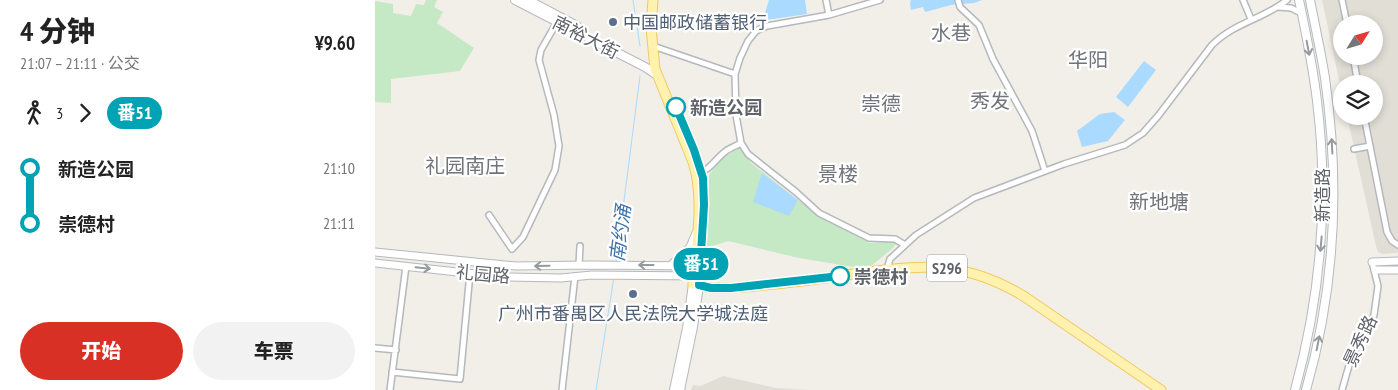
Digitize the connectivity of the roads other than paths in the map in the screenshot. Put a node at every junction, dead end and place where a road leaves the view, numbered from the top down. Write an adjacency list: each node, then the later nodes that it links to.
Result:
1 (515, 0): 17 (main road, 南裕大街)
2 (528, 0): 19 (main road, 南裕大街)
3 (653, 0): 18 (main road)
4 (825, 0): 14 (street)
5 (880, 0): 14 (street)
6 (958, 0): 25 (street)
7 (1243, 0): 16 (street)
8 (1287, 0): 12 (street)
9 (1299, 0): 13 (main road, 新造路)
10 (1310, 0): 55 (main road, 新造路, one-way to 10)
11 (1342, 0): 15 (street)
12 (1277, 7): 13 (street); 16 (street)
13 (1301, 13): 54 (main road, 新造路, one-way to 54)
14 (829, 14): 20 (street)
15 (1345, 15)
16 (1251, 19): 25 (street)
17 (557, 22): 19 (main road, 南裕大街); 27 (street)
18 (652, 46): 19 (main road); 20 (street)
19 (656, 72): 26 (main road)
20 (735, 74): 22 (street)
21 (1366, 125): 23 (street)
22 (741, 143): 26 (street); 29 (street)
23 (1370, 146): 24 (street); 30 (street)
24 (1355, 149)
25 (1045, 171): 29 (street)
26 (699, 173): 28 (main road); 39 (main road)
27 (489, 215)
28 (697, 231): 37 (street); 39 (main road)
29 (905, 245): 40 (street)
30 (1398, 245)
31 (580, 246): 36 (street)
32 (375, 252): 36 (street, 礼园路, one-way to 32)
33 (1398, 261): 34 (street)
34 (1372, 262): 41 (street, 景秀路)
35 (375, 263): 38 (street, 礼园路)
36 (579, 265): 37 (street, 礼园路, one-way to 36)
37 (671, 265): 39 (street, 礼园路)
38 (406, 266): 43 (street, 礼园路, one-way to 43); 47 (street)
39 (698, 266): 45 (main road)
40 (887, 269): 45 (main road, S296); 53 (main road, S296)
41 (1375, 270): 42 (street); 56 (street, 景秀路)
42 (1398, 270)
43 (470, 273): 44 (street, 礼园路); 48 (street)
44 (575, 276): 45 (street, 礼园路); 50 (street)
45 (697, 280): 51 (main road); 52 (main road)
46 (375, 348): 47 (street)
47 (396, 350): 48 (street)
48 (392, 372): 49 (street)
49 (390, 390)
50 (562, 390)
51 (674, 390)
52 (680, 390)
53 (1161, 390)
54 (1295, 390)
55 (1306, 390)
56 (1342, 390)

